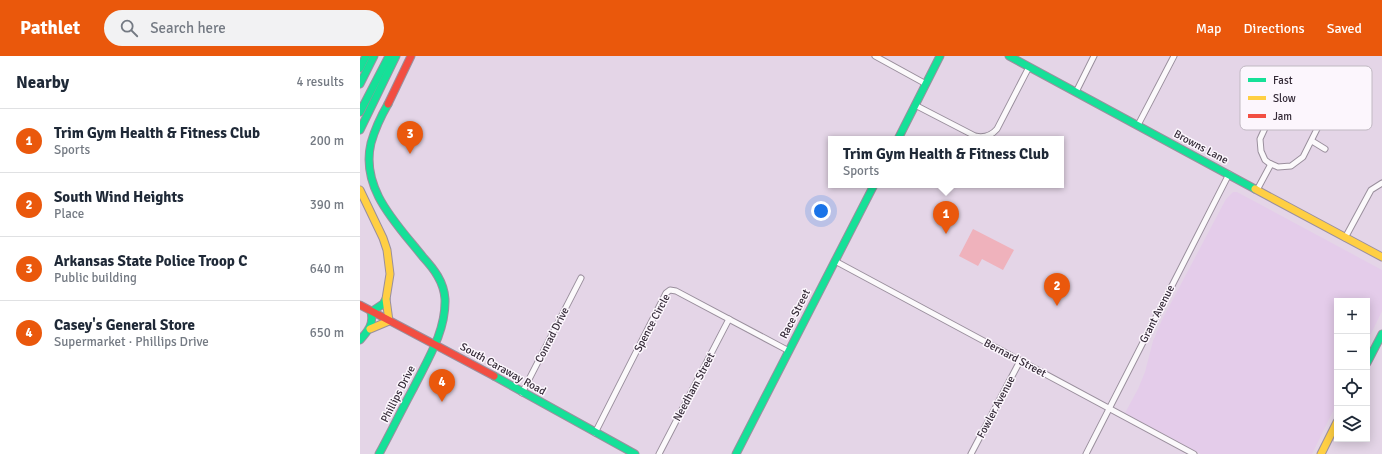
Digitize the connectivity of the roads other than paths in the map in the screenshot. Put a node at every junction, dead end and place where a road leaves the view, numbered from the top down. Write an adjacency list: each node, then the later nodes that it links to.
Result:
1 (374, 56): 13 (main road)
2 (389, 56): 17 (main road)
3 (396, 56): 19 (main road)
4 (411, 56): 45 (main road, Phillips Drive)
5 (875, 56): 14 (street)
6 (940, 56): 14 (main road)
7 (1008, 56): 11 (main road, Browns Lane)
8 (1094, 56): 15 (street)
9 (1174, 56): 18 (street)
10 (364, 60): 12 (main road)
11 (1029, 67): 15 (main road, Browns Lane); 24 (street)
12 (360, 68)
13 (360, 84)
14 (926, 84): 16 (main road)
15 (1076, 92): 18 (main road, Browns Lane)
16 (915, 105): 22 (main road); 23 (street)
17 (360, 112)
18 (1138, 125): 28 (main road, Browns Lane)
19 (360, 130)
20 (1264, 130): 27 (street)
21 (1317, 130): 25 (street)
22 (900, 136)
23 (974, 136)
24 (988, 136)
25 (1312, 141): 26 (street); 27 (street)
26 (1325, 149)
27 (1271, 164): 32 (street)
28 (1229, 174): 32 (main road, Browns Lane); 50 (street, Grant Avenue)
29 (1382, 183): 33 (street)
30 (872, 188): 35 (main road, Race Street)
31 (360, 190): 37 (main road)
32 (1258, 190): 33 (main road, Browns Lane)
33 (1345, 238): 34 (main road, Browns Lane)
34 (1382, 257)
35 (835, 261): 46 (main road, Race Street); 48 (street, Bernard Street)
36 (581, 278): 49 (street, Conrad Drive)
37 (386, 299): 39 (main road); 41 (main road)
38 (360, 305): 39 (main road, South Caraway Road)
39 (371, 312): 41 (main road, South Caraway Road); 42 (main road)
40 (729, 319): 46 (street, Spence Circle); 52 (street, Spence Circle); 55 (street, Needham Street)
41 (389, 321): 42 (main road); 45 (main road, South Caraway Road)
42 (370, 329): 44 (main road)
43 (1382, 334): 47 (main road)
44 (360, 340)
45 (436, 344): 49 (main road, South Caraway Road); 53 (main road, Phillips Drive)
46 (789, 351): 56 (main road, Race Street)
47 (1370, 357)
48 (1020, 361): 50 (street, Bernard Street); 57 (street, Fowler Avenue)
49 (522, 393): 52 (main road, South Caraway Road)
50 (1109, 408): 58 (street, Grant Avenue); 59 (street, Bernard Street)
51 (1334, 428): 60 (main road)
52 (595, 433): 54 (main road, South Caraway Road)
53 (379, 454)
54 (635, 454)
55 (659, 454)
56 (736, 454)
57 (971, 454)
58 (1086, 454)
59 (1194, 454)
60 (1321, 454)

